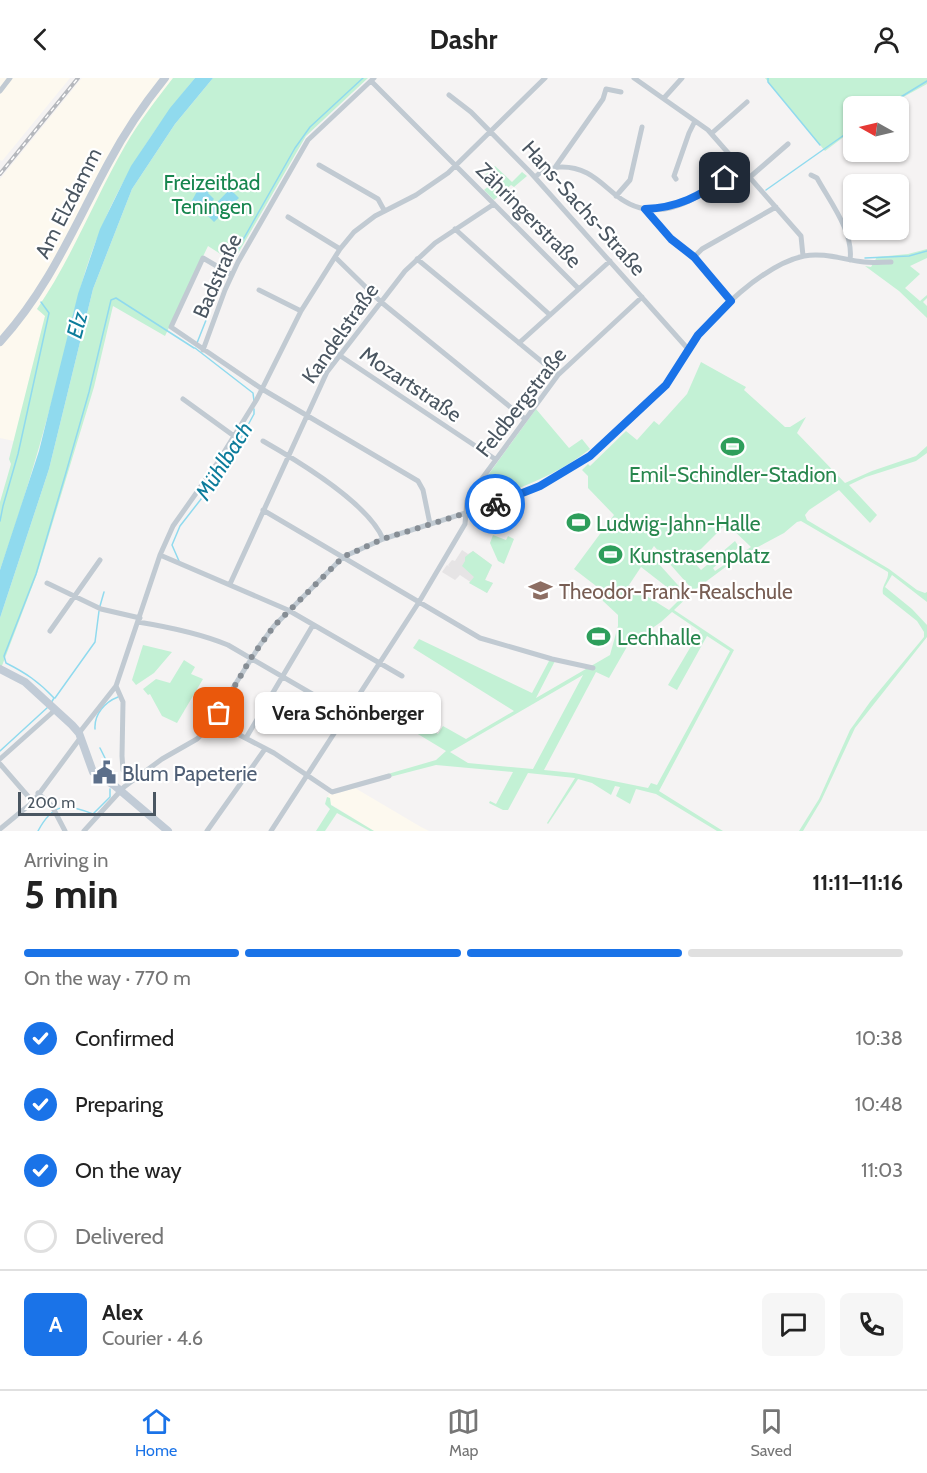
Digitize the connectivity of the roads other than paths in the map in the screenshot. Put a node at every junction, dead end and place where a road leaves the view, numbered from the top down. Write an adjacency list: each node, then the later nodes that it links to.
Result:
1 (10, 78): 7 (street)
2 (165, 78): 48 (street, Am Elzdamm)
3 (544, 78): 14 (street)
4 (634, 78): 10 (street)
5 (682, 78): 10 (street)
6 (372, 80): 18 (street, Zähringerstraße); 40 (street, Badstraße)
7 (0, 91)
8 (621, 92): 19 (street)
9 (449, 95): 14 (street, Hans-Sachs-Straße)
10 (664, 98): 12 (street)
11 (747, 102): 15 (street)
12 (695, 121): 15 (street); 24 (street)
13 (642, 127): 25 (street)
14 (490, 132): 18 (street); 22 (street, Hans-Sachs-Straße)
15 (712, 134): 20 (street)
16 (788, 144): 23 (street)
17 (320, 165): 29 (street)
18 (456, 165): 26 (street, Zähringerstraße); 29 (street)
19 (556, 166): 22 (street); 25 (street)
20 (740, 167): 23 (street); 28 (street)
21 (811, 175): 37 (street)
22 (535, 177): 38 (street, Hans-Sachs-Straße)
23 (750, 177): 27 (street)
24 (676, 179)
25 (616, 196): 28 (street)
26 (494, 204): 31 (street, Kandelstraße); 41 (street, Zähringerstraße)
27 (776, 207): 33 (street); 35 (street)
28 (645, 209): 35 (street)
29 (384, 210): 32 (street)
30 (288, 217): 32 (street)
31 (455, 229): 36 (street, Kandelstraße); 47 (street)
32 (340, 249): 34 (street)
33 (803, 256): 37 (street); 44 (street)
34 (335, 257): 45 (street); 46 (street)
35 (694, 257): 44 (street)
36 (417, 259): 45 (street, Kandelstraße); 49 (street)
37 (850, 260): 39 (street)
38 (610, 261): 41 (street); 43 (street, Hans-Sachs-Straße)
39 (891, 262)
40 (230, 274): 50 (street, Badstraße); 50 (street)
41 (579, 289): 47 (street)
42 (259, 290): 46 (street)
43 (642, 297): 51 (street, Hans-Sachs-Straße); 53 (street, Feldbergstraße)
44 (731, 301): 51 (street)
45 (381, 302): 52 (street, Kandelstraße); 57 (street)
46 (301, 312): 54 (street)
47 (550, 315): 49 (street)
48 (0, 342)
49 (519, 343): 53 (street)
50 (201, 349): 54 (street)
51 (688, 349): 63 (street)
52 (339, 355): 56 (street, Kandelstraße); 61 (street, Mozartstraße)
53 (558, 375): 57 (street, Feldbergstraße)
54 (262, 389): 56 (street); 58 (street)
55 (183, 399): 58 (street)
56 (307, 414): 60 (street, Kandelstraße); 64 (street)
57 (525, 419): 61 (street, Feldbergstraße)
58 (234, 436): 66 (street)
59 (263, 441): 60 (street)
60 (289, 455): 62 (street, Kandelstraße); 65 (street)
61 (495, 459): 63 (street, Feldbergstraße)
62 (263, 510): 67 (street); 70 (street, Kandelstraße)
63 (466, 513): 64 (street); 72 (street, Feldbergstraße)
64 (430, 524): 65 (street)
65 (383, 539): 67 (street)
66 (160, 555): 70 (street); 74 (street)
67 (343, 557): 72 (street); 73 (street)
68 (100, 560): 71 (street)
69 (47, 583): 71 (street)
70 (230, 584): 73 (street)
71 (74, 597): 74 (street); 76 (street)
72 (419, 602): 78 (street, Feldbergstraße); 79 (street)
73 (288, 610): 75 (street); 77 (street)
74 (139, 620): 77 (street); 83 (street)
75 (313, 625): 78 (street); 81 (street)
76 (50, 631)
77 (251, 658): 81 (street); 86 (street)
78 (379, 664): 82 (street); 85 (street, Feldbergstraße)
79 (593, 668)
80 (0, 669): 84 (street)
81 (282, 676): 85 (street); 89 (street)
82 (402, 676)
83 (116, 686): 88 (street); 95 (street)
84 (51, 706): 88 (street); 91 (street)
85 (347, 714): 87 (street); 93 (street, Feldbergstraße)
86 (213, 721): 89 (street); 95 (street)
87 (376, 730)
88 (80, 735): 96 (street); 97 (street)
89 (246, 738): 90 (street)
90 (266, 749): 93 (street); 103 (street)
91 (0, 759)
92 (0, 764): 98 (street)
93 (308, 775): 94 (street); 104 (street, Feldbergstraße)
94 (389, 776)
95 (136, 778): 96 (street)
96 (120, 791): 101 (street); 102 (street)
97 (38, 793): 98 (street); 100 (street)
98 (33, 802): 99 (street)
99 (0, 829)
100 (65, 831)
101 (84, 831)
102 (168, 831)
103 (207, 831)
104 (272, 831)

